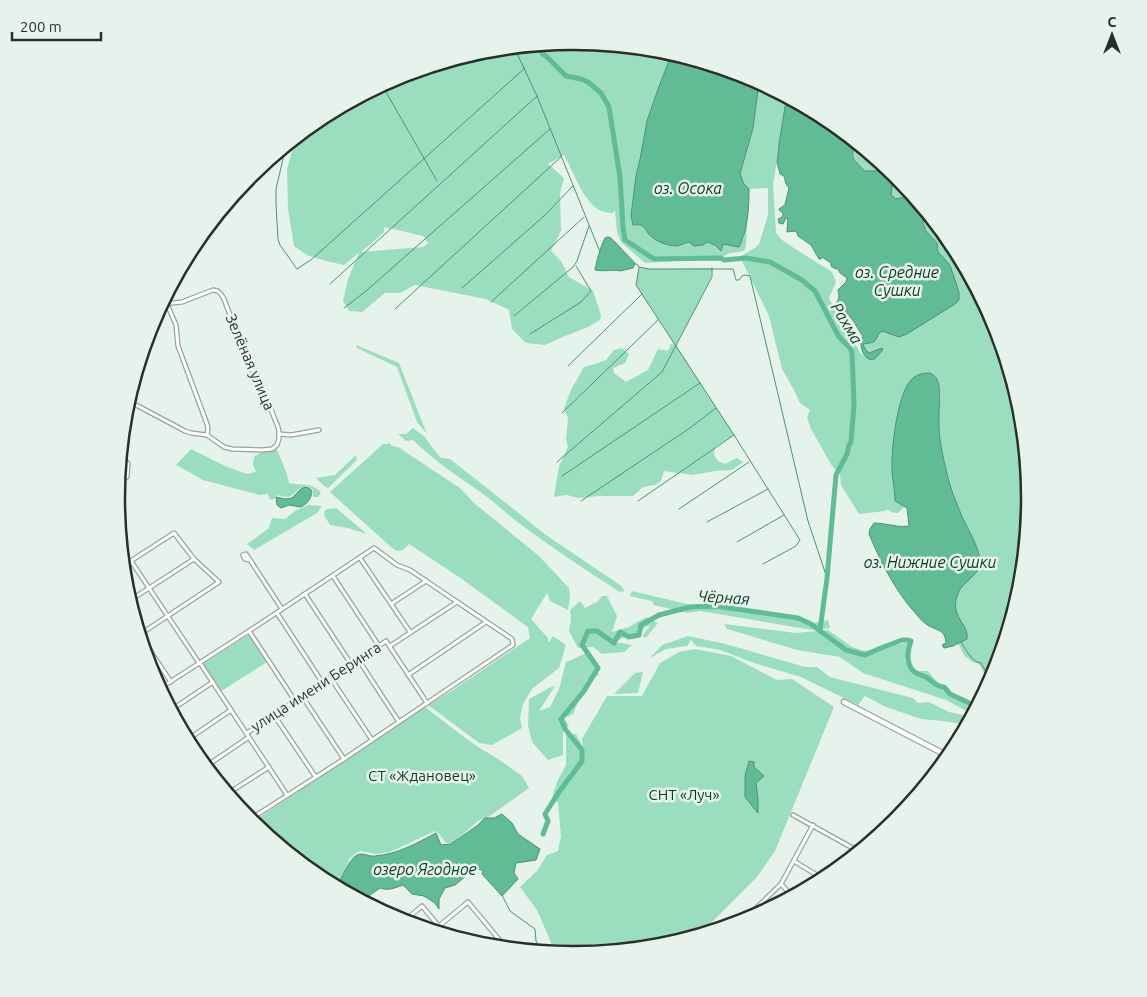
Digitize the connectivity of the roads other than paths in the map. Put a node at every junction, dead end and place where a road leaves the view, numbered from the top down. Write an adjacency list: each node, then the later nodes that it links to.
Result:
1 (169, 304): 6 (street, Зелёная улица)
2 (168, 307): 5 (street)
3 (135, 405): 5 (street)
4 (319, 430): 6 (street)
5 (207, 435): 6 (street)
6 (280, 436)
7 (127, 463): 8 (street)
8 (126, 478)
9 (360, 558): 13 (street); 14 (street); 19 (street)
10 (194, 559): 12 (street); 15 (street); 22 (street)
11 (250, 560): 20 (street)
12 (131, 561): 15 (street)
13 (333, 576): 16 (street); 27 (street)
14 (426, 581): 18 (street); 19 (street)
15 (149, 588): 17 (street); 22 (street)
16 (305, 594): 20 (street); 33 (street)
17 (136, 597)
18 (457, 602): 23 (street); 26 (street)
19 (391, 604): 26 (street)
20 (282, 610): 21 (street)
21 (277, 613): 25 (street); 38 (street)
22 (168, 616): 24 (street); 32 (street)
23 (486, 622): 34 (street); 43 (street)
24 (145, 631)
25 (249, 631): 32 (street); 41 (street)
26 (410, 632): 28 (street)
27 (379, 646): 28 (street, улица имени Беринга); 30 (street, улица имени Беринга)
28 (390, 646): 34 (street)
29 (154, 657): 31 (street)
30 (358, 659): 33 (street, улица имени Беринга); 47 (street)
31 (158, 663): 36 (street)
32 (200, 663): 36 (street); 37 (street)
33 (351, 664): 35 (street, улица имени Беринга)
34 (408, 675): 43 (street)
35 (330, 677): 38 (street, улица имени Беринга); 51 (street)
36 (171, 682): 39 (street)
37 (213, 682): 44 (street); 45 (street)
38 (322, 682): 40 (street, улица имени Беринга)
39 (166, 685)
40 (302, 696): 41 (street, улица имени Беринга); 53 (street)
41 (295, 701): 46 (street, улица имени Беринга)
42 (844, 702): 52 (street)
43 (427, 703): 47 (street)
44 (176, 706)
45 (232, 710): 48 (street); 49 (street)
46 (274, 714): 48 (street, улица имени Беринга); 56 (street)
47 (399, 722): 51 (street)
48 (247, 733): 50 (street)
49 (193, 735)
50 (249, 737): 54 (street, улица имени Беринга); 55 (street)
51 (372, 740): 53 (street)
52 (942, 753)
53 (344, 759): 56 (street)
54 (211, 763)
55 (269, 767): 57 (street); 58 (street)
56 (316, 777): 58 (street)
57 (233, 790)
58 (287, 795): 60 (street)
59 (793, 815): 61 (street)
60 (256, 816)
61 (813, 826): 62 (street); 63 (street)
62 (854, 849)
63 (793, 861): 64 (street); 65 (street)
64 (817, 875)
65 (781, 884): 66 (street); 67 (street)
66 (788, 892)
67 (756, 908)
68 (410, 916): 69 (street)
69 (439, 926): 70 (street)
70 (500, 940)

